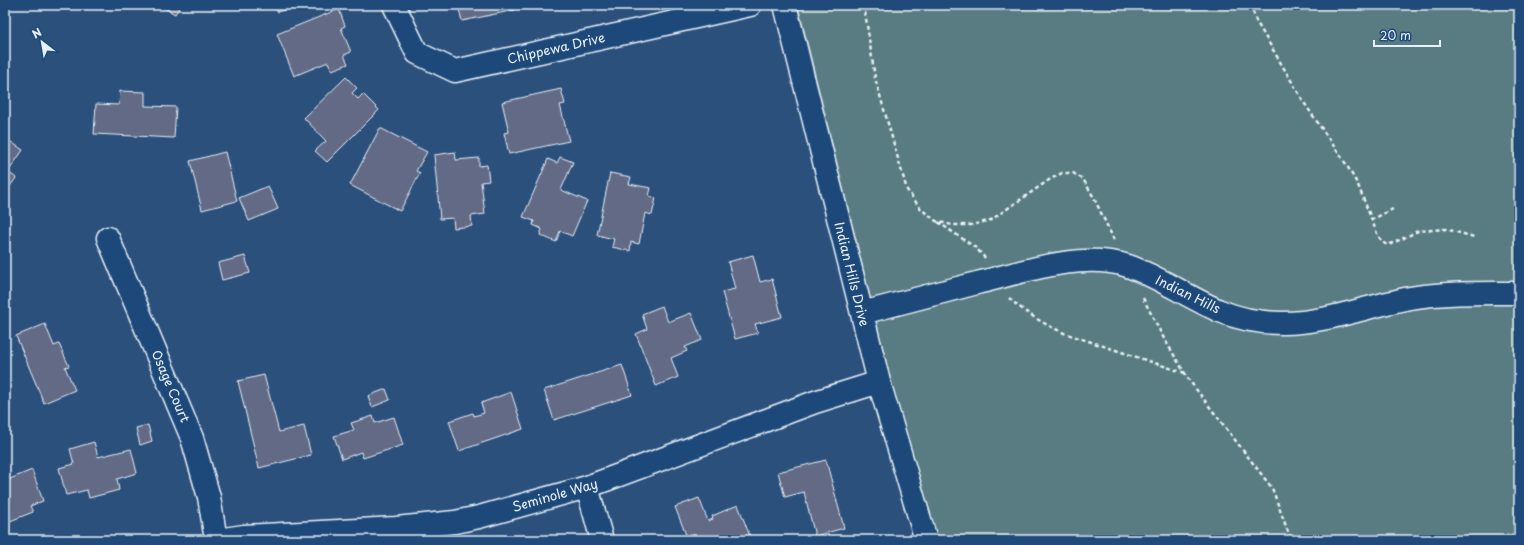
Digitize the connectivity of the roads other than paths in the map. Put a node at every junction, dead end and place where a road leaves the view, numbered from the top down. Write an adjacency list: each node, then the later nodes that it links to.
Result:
1 (394, 5): 2 (street, Chippewa Drive)
2 (750, 5)
3 (785, 5): 6 (street, Indian Hills Drive)
4 (108, 238): 9 (street, Osage Court)
5 (1519, 293): 6 (street, Indian Hills)
6 (862, 313): 7 (street, Indian Hills Drive)
7 (879, 382): 8 (street, Seminole Way); 11 (street, Indian Hills Drive)
8 (587, 487): 9 (street, Seminole Way); 10 (street)
9 (216, 540)
10 (602, 540)
11 (926, 540)

